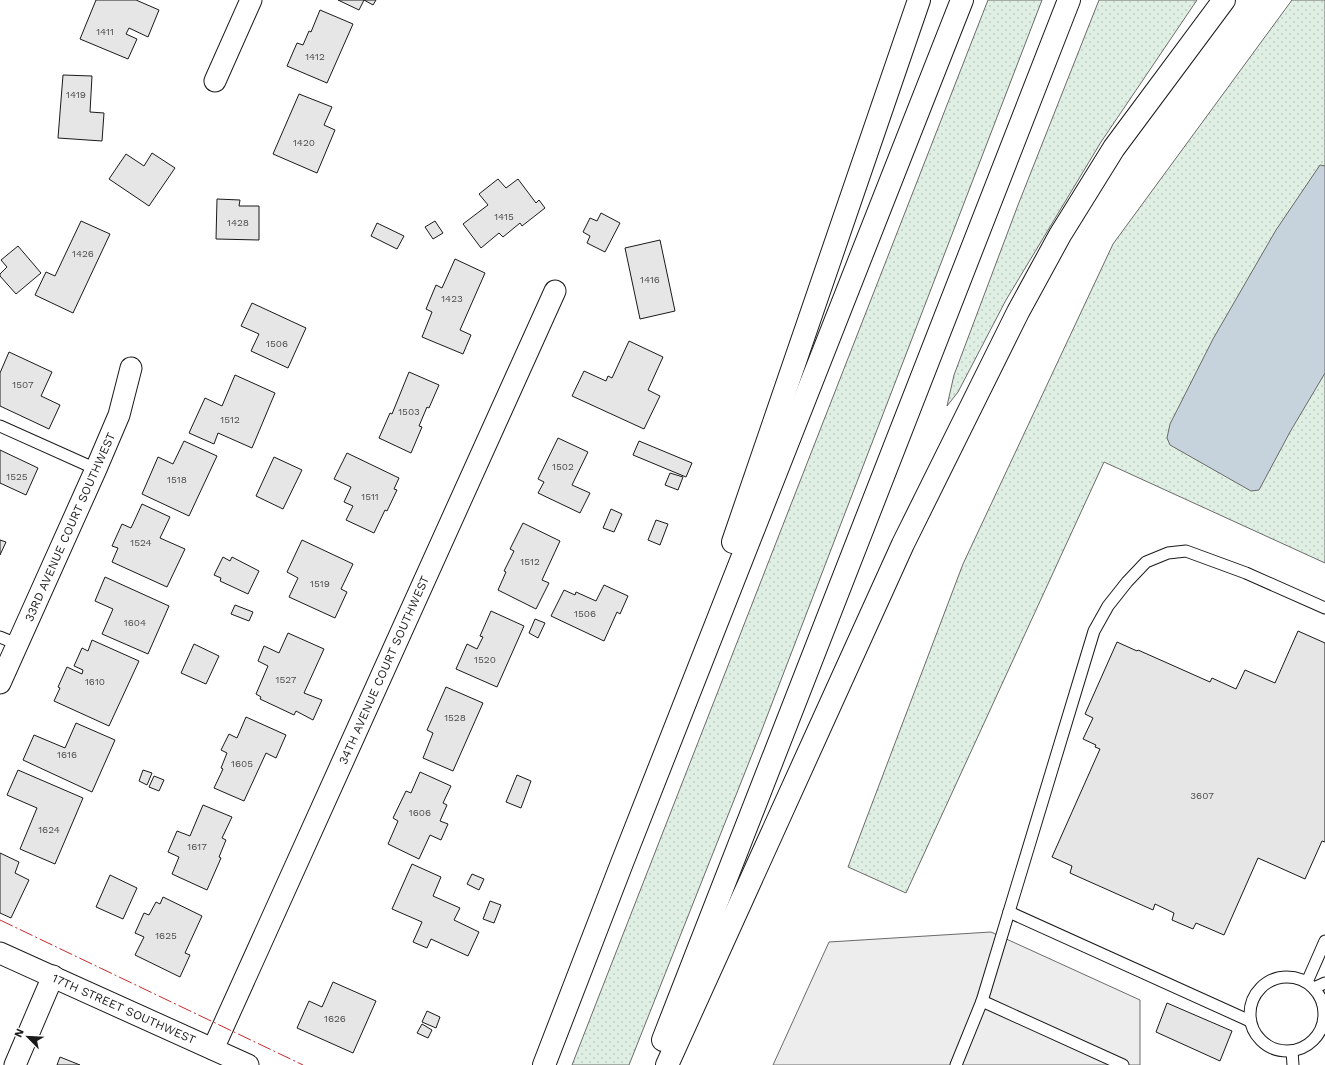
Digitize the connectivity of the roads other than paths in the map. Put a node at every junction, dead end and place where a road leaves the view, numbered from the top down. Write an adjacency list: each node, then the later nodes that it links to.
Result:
1 (251, 0): 6 (street)
2 (919, 0): 14 (highway)
3 (962, 0): 14 (highway)
4 (1069, 0): 28 (highway)
5 (1224, 0): 29 (highway)
6 (215, 81)
7 (555, 291): 23 (street, 34TH AVENUE COURT SOUTHWEST)
8 (131, 368): 10 (street, 33RD AVENUE COURT SOUTHWEST)
9 (0, 426): 10 (lane)
10 (96, 469): 12 (street, 33RD AVENUE COURT SOUTHWEST)
11 (1325, 608): 15 (lane)
12 (9, 640): 13 (street, 33RD AVENUE COURT SOUTHWEST)
13 (0, 683)
14 (622, 863): 27 (highway)
15 (1009, 912): 21 (lane); 22 (lane)
16 (1325, 942): 20 (lane)
17 (0, 953): 18 (street, 17TH STREET SOUTHWEST)
18 (53, 976): 23 (street, 17TH STREET SOUTHWEST); 25 (street)
19 (1325, 983): 20 (lane)
20 (1310, 985): 22 (lane); 24 (lane)
21 (982, 1001): 30 (lane); 31 (lane)
22 (1250, 1021): 24 (lane)
23 (213, 1049): 26 (street, 17TH STREET SOUTHWEST)
24 (1292, 1051): 32 (lane)
25 (15, 1065)
26 (248, 1065)
27 (544, 1065)
28 (653, 1065)
29 (667, 1065)
30 (956, 1065)
31 (1123, 1065)
32 (1293, 1065)

